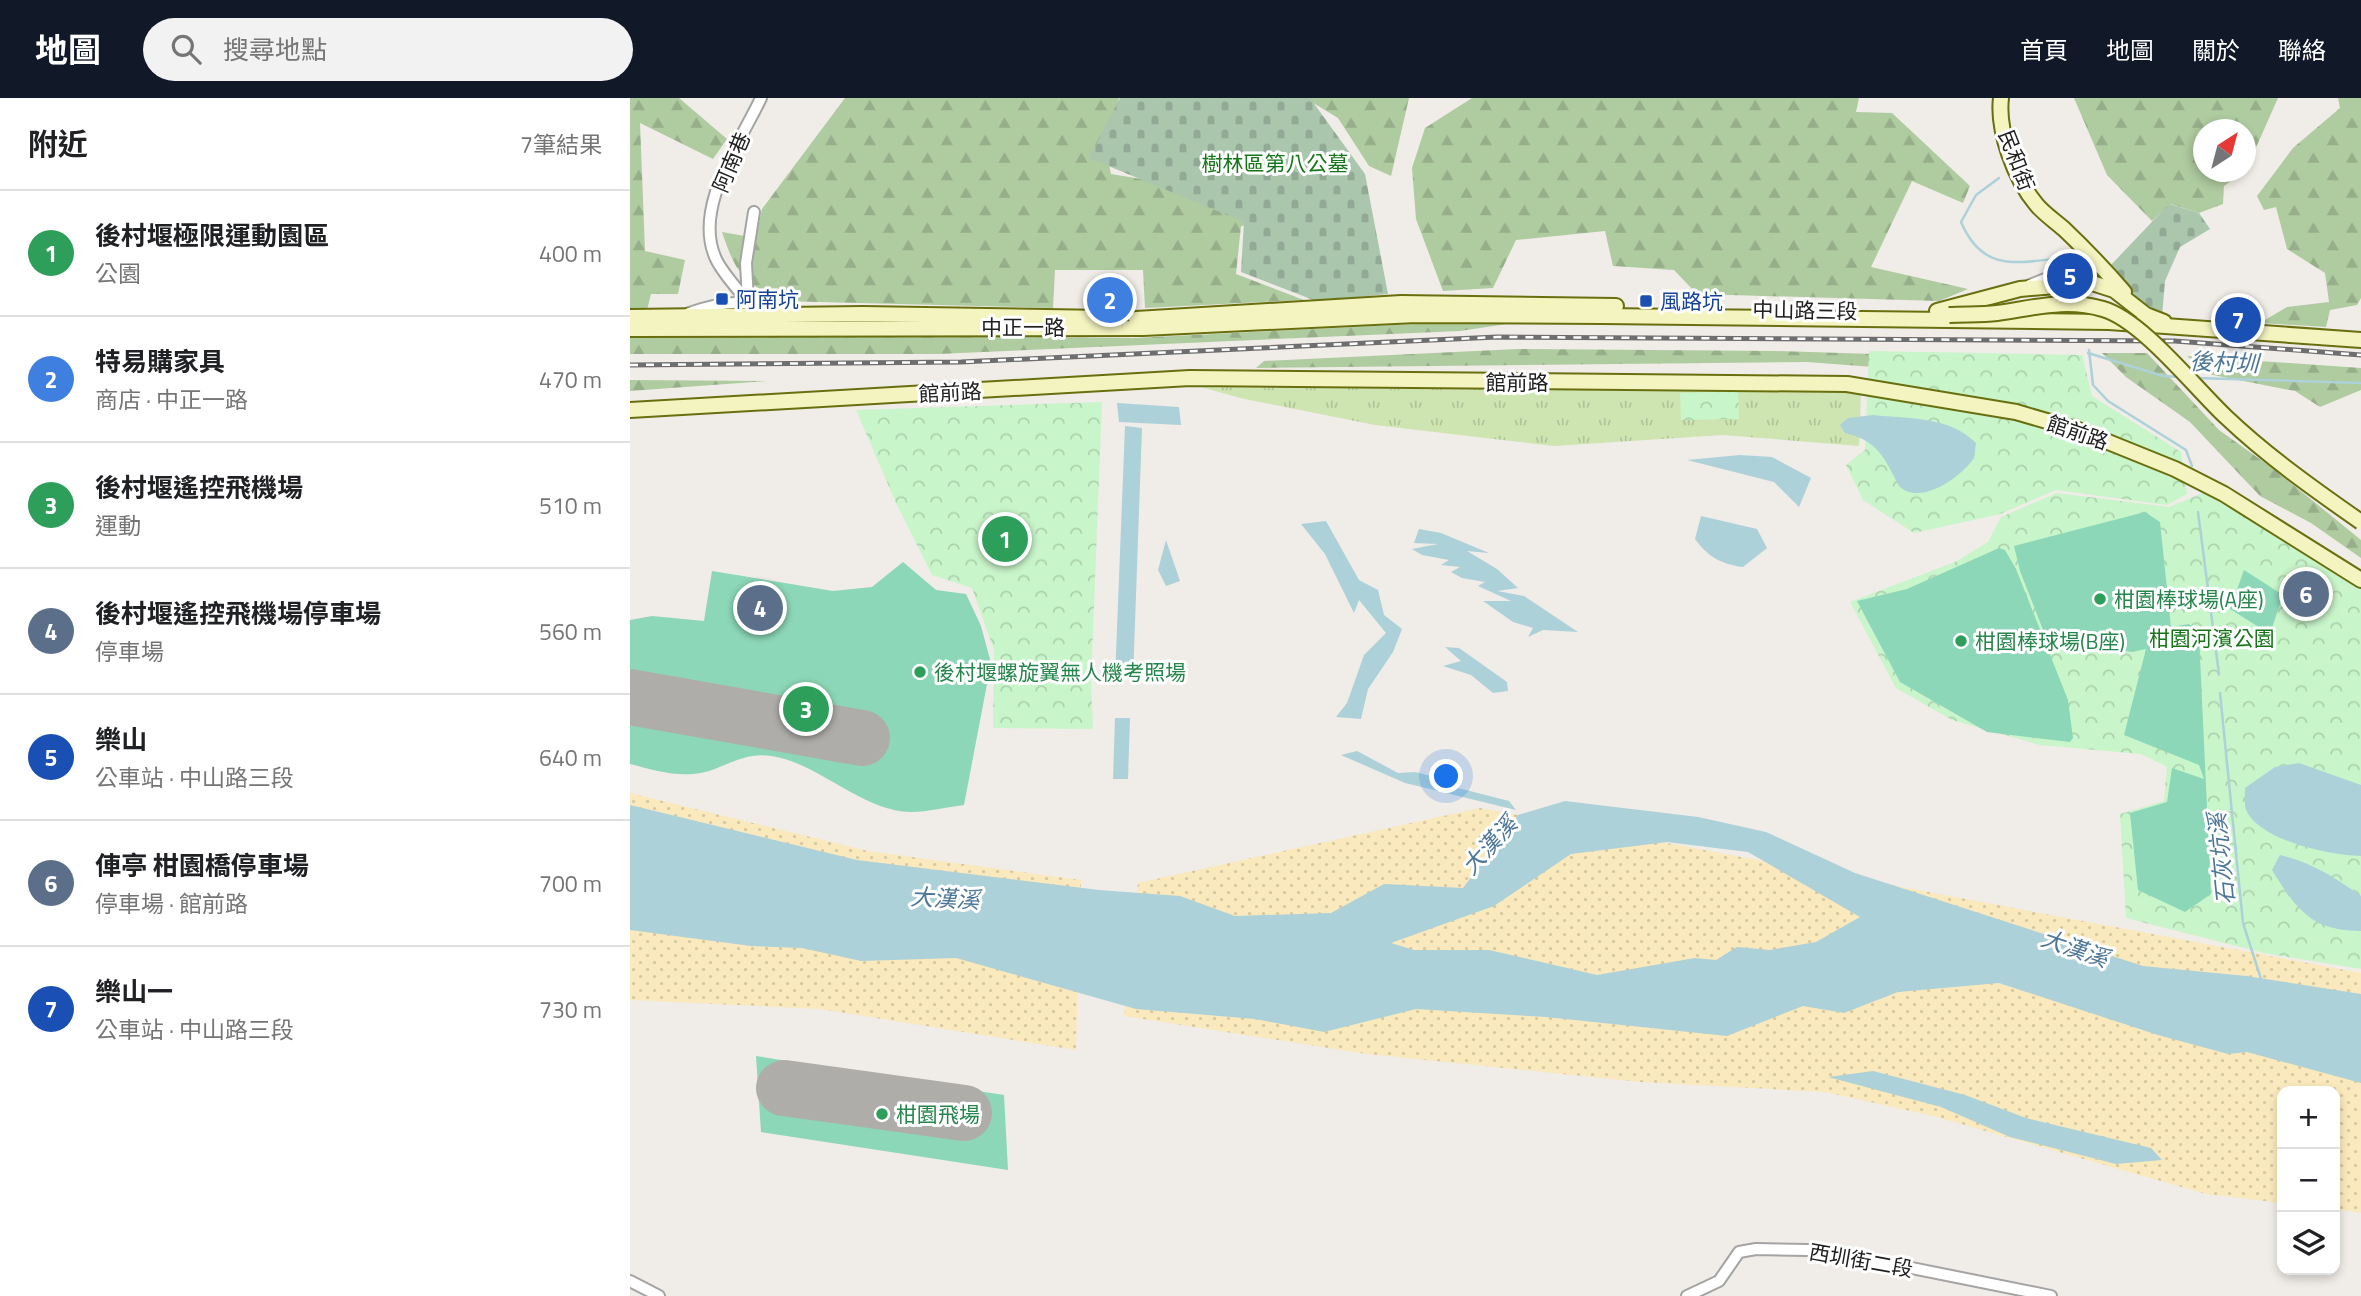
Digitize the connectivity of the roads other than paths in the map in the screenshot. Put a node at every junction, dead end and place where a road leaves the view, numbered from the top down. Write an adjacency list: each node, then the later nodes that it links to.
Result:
1 (761, 98): 6 (street, 阿南巷)
2 (2001, 98): 4 (main road, 民和街)
3 (754, 212): 6 (street)
4 (2096, 259): 5 (street); 8 (main road, 民和街)
5 (2020, 289): 8 (main road, 中山路三段); 10 (main road, 中山路三段)
6 (748, 302): 12 (street); 13 (street)
7 (1401, 303): 10 (main road, 中山路三段); 12 (main road, 中正一路)
8 (2136, 306): 15 (main road, 中山路三段)
9 (1416, 315): 10 (main road, 中山路三段); 12 (main road, 中正一路)
10 (1944, 315): 15 (main road, 中山路三段); 18 (main road, bridge)
11 (630, 317): 13 (main road, 中正一路)
12 (787, 321): 13 (main road, 中正一路)
13 (680, 322): 14 (main road, 中正一路)
14 (630, 328)
15 (2193, 330): 16 (main road, 中山路三段)
16 (2361, 340)
17 (630, 410): 19 (main road, 館前路)
18 (2361, 522)
19 (2361, 580)
20 (630, 1281): 21 (street)
21 (659, 1296)
22 (1687, 1296): 23 (street, 西圳街二段)
23 (2051, 1296)

